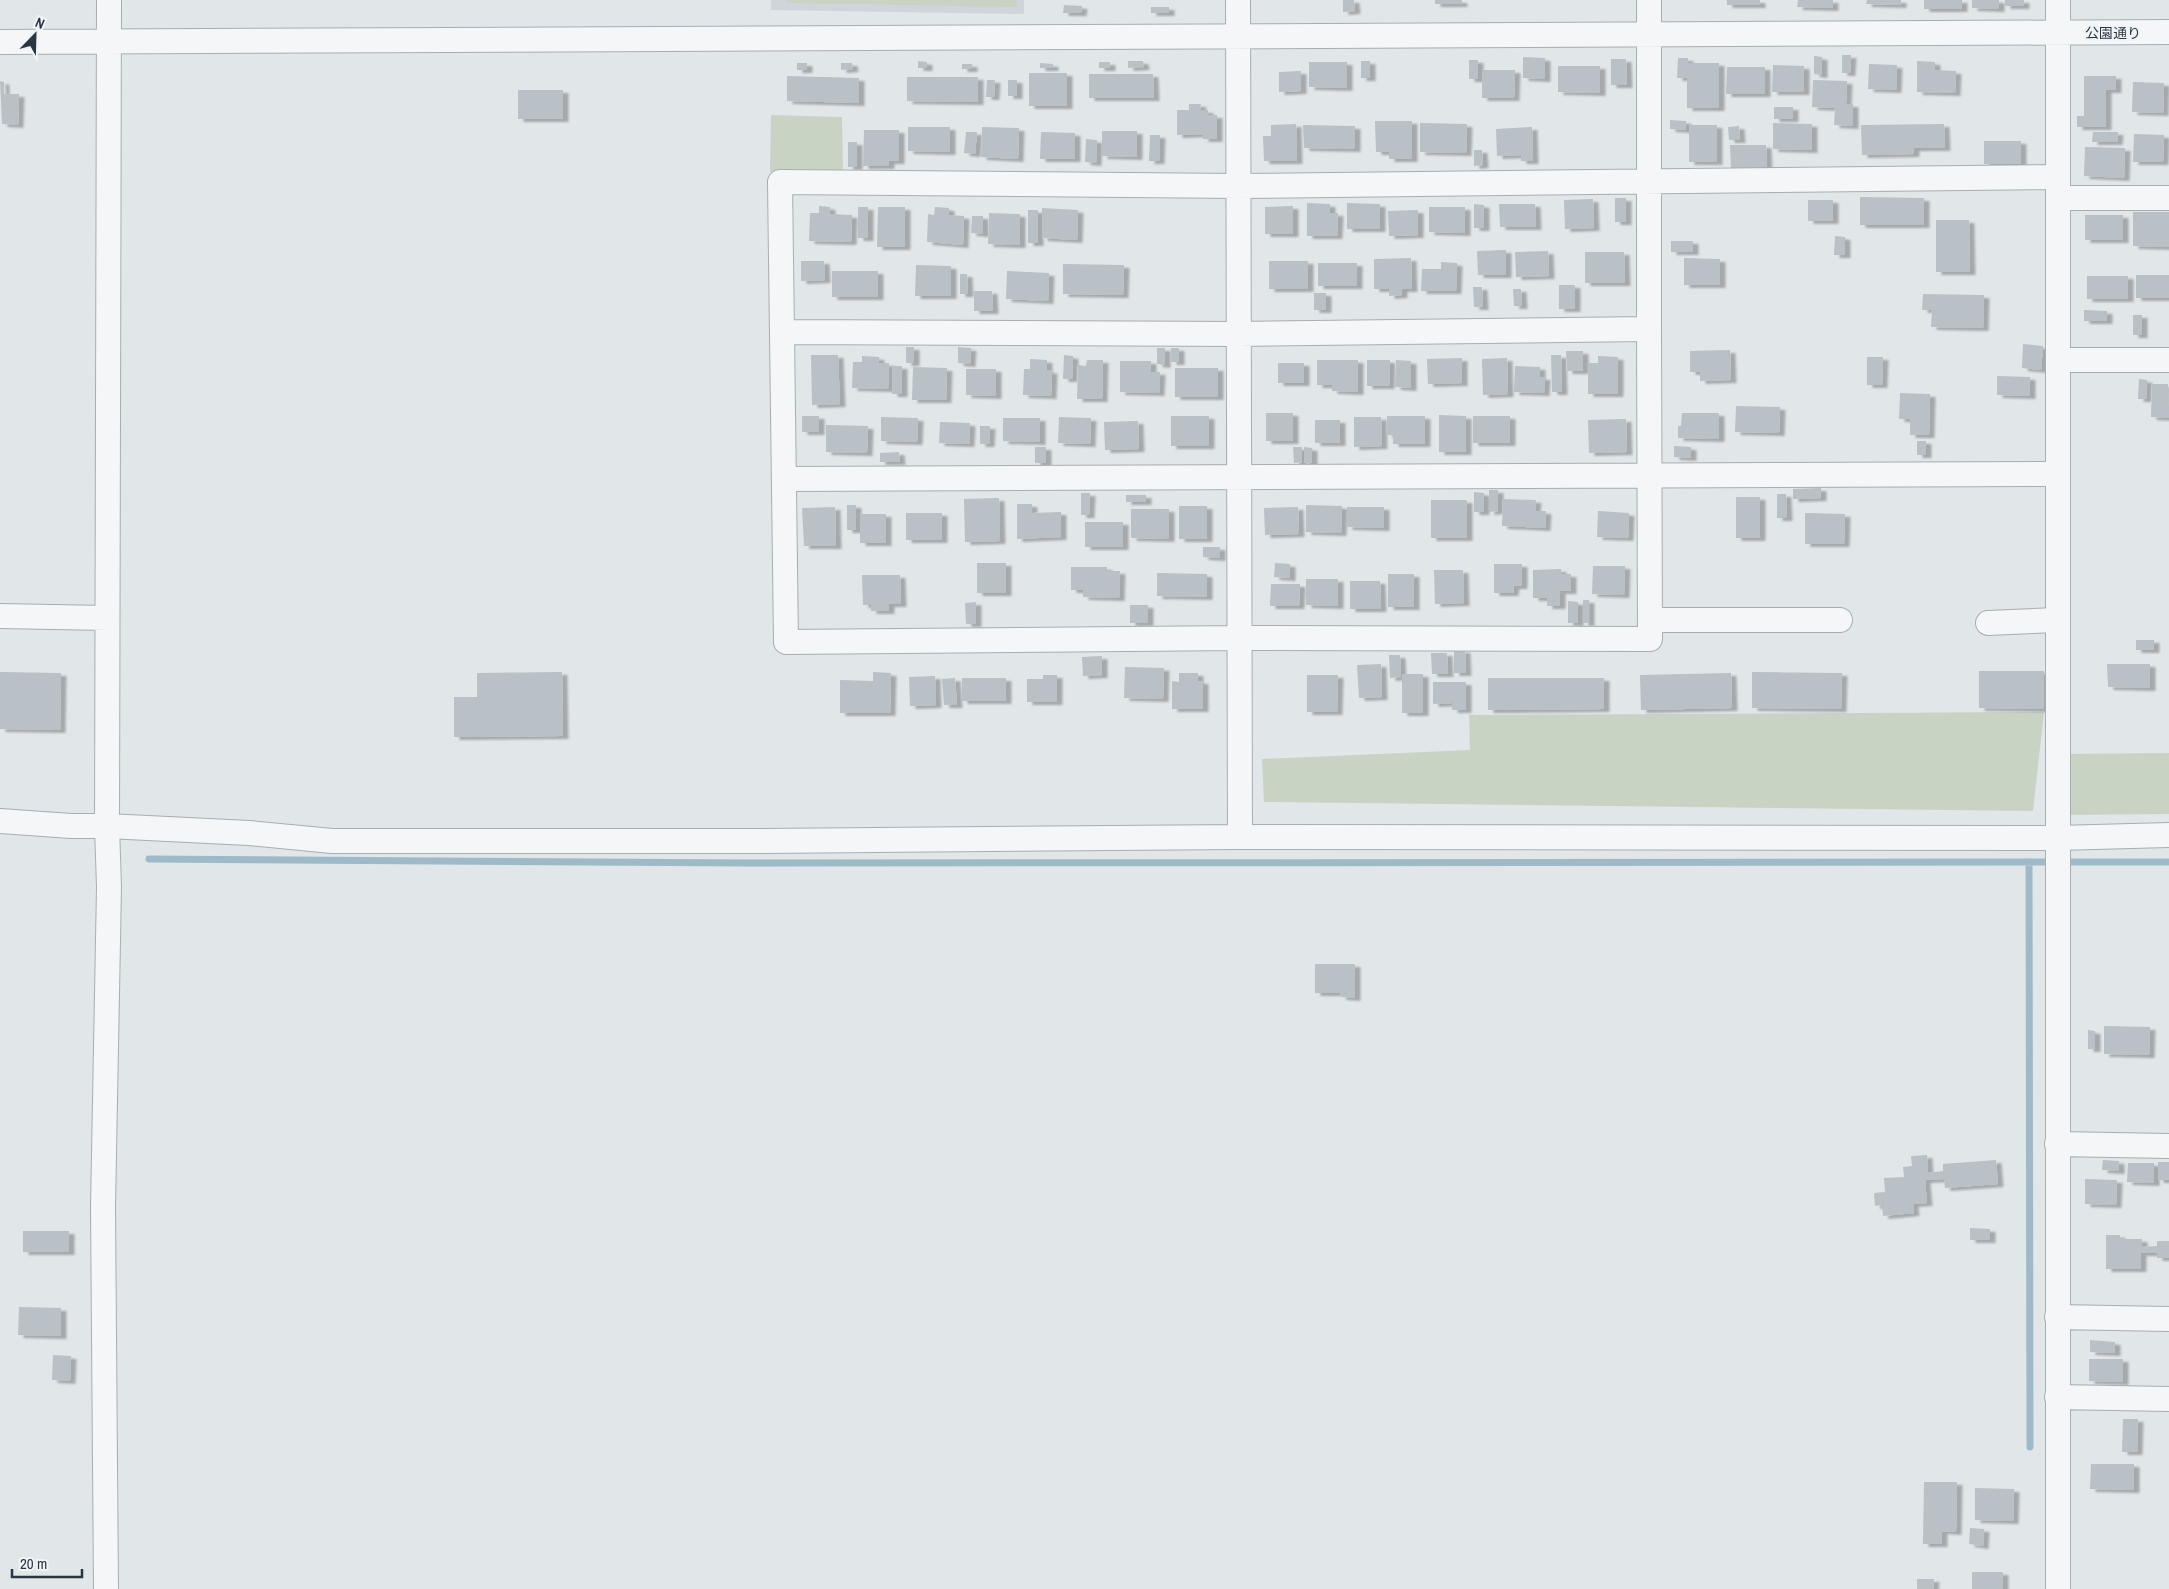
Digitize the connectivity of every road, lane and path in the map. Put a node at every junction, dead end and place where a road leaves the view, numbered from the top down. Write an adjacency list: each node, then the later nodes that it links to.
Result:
1 (109, 0): 9 (street)
2 (1238, 0): 8 (street)
3 (1649, 0): 6 (street)
4 (2058, 0): 7 (street)
5 (2169, 32): 7 (street, 公園通り)
6 (1649, 33): 7 (street, 公園通り); 8 (street, 公園通り); 11 (street)
7 (2058, 33): 13 (street)
8 (1238, 37): 9 (street, 公園通り); 12 (street)
9 (109, 41): 10 (street, 公園通り); 25 (street)
10 (0, 42)
11 (1650, 182): 12 (street); 13 (street); 15 (street)
12 (1238, 186): 16 (street); 17 (street)
13 (2058, 188): 14 (street); 18 (street)
14 (2169, 198)
15 (1650, 329): 17 (street); 22 (street)
16 (782, 332): 17 (street); 23 (street)
17 (1239, 334): 21 (street)
18 (2059, 360): 19 (street); 20 (street)
19 (2169, 360)
20 (2057, 474): 22 (street); 28 (street)
21 (1239, 476): 22 (street); 23 (street); 30 (street)
22 (1650, 477): 26 (street)
23 (784, 480): 30 (street)
24 (0, 616): 25 (street)
25 (107, 618): 32 (street)
26 (1650, 620): 27 (street); 30 (street)
27 (1840, 620)
28 (2057, 620): 29 (street); 35 (street)
29 (1988, 623)
30 (1240, 638): 34 (street)
31 (0, 821): 32 (street)
32 (107, 826): 34 (street); 42 (street)
33 (2169, 835): 35 (street)
34 (1240, 836): 35 (street)
35 (2057, 838): 36 (street)
36 (2057, 1144): 37 (street); 38 (street)
37 (2169, 1146)
38 (2057, 1317): 39 (street); 40 (street)
39 (2169, 1319)
40 (2057, 1397): 41 (street); 43 (street)
41 (2169, 1399)
42 (106, 1589)
43 (2058, 1589)

